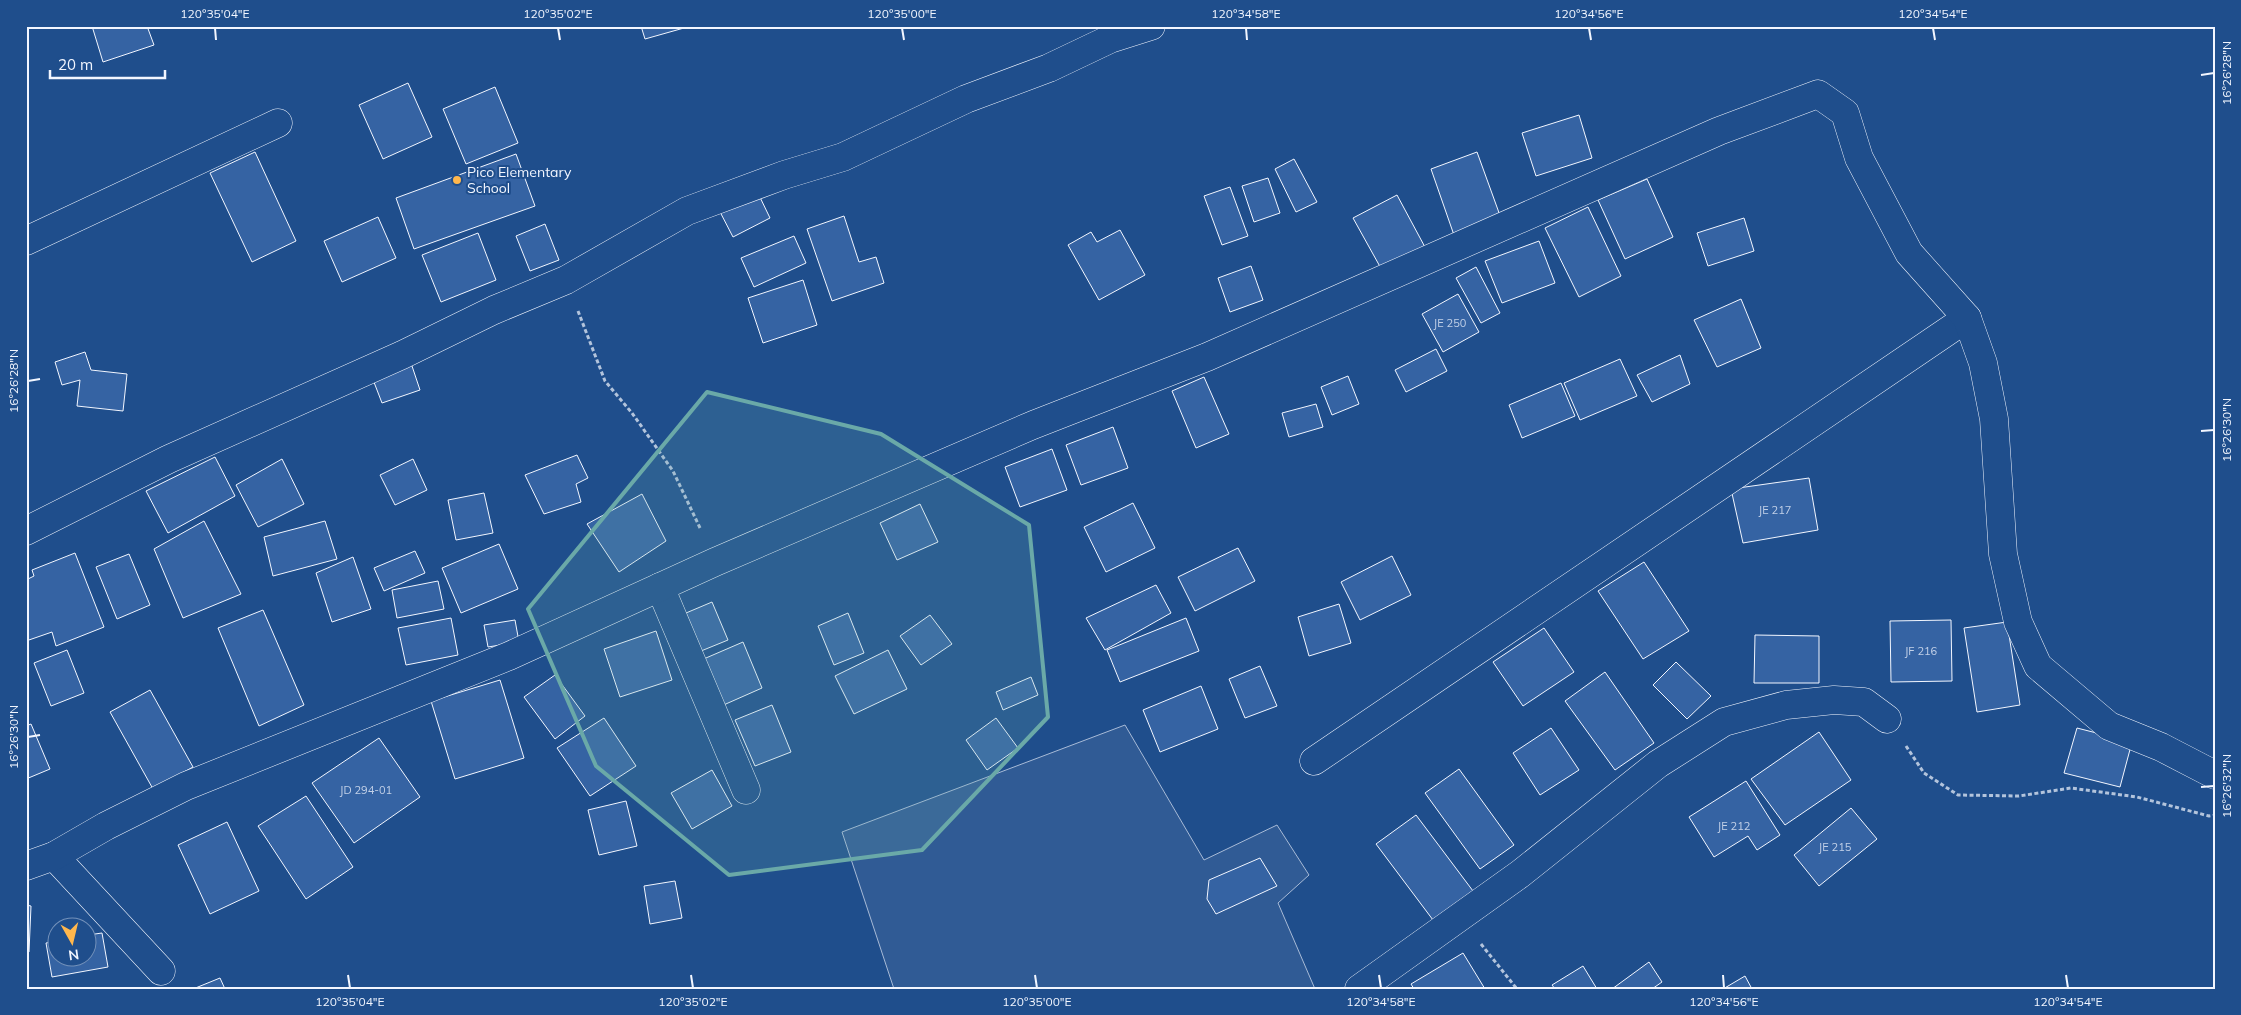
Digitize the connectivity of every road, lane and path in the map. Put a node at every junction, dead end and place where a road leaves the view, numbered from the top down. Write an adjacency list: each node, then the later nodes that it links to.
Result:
1 (1151, 26): 4 (street)
2 (278, 124): 3 (street)
3 (26, 241)
4 (566, 280): 6 (street); 7 (path)
5 (1967, 318): 7 (street); 10 (street); 11 (street)
6 (26, 532)
7 (715, 562): 8 (street)
8 (660, 587): 12 (street); 14 (street)
9 (1887, 719): 13 (path); 16 (street)
10 (1314, 761)
11 (2215, 775)
12 (746, 790)
13 (2215, 815)
14 (54, 856): 15 (street); 17 (street)
15 (26, 866)
16 (1460, 917): 18 (street); 19 (path)
17 (161, 972)
18 (1359, 989)
19 (1517, 989)

